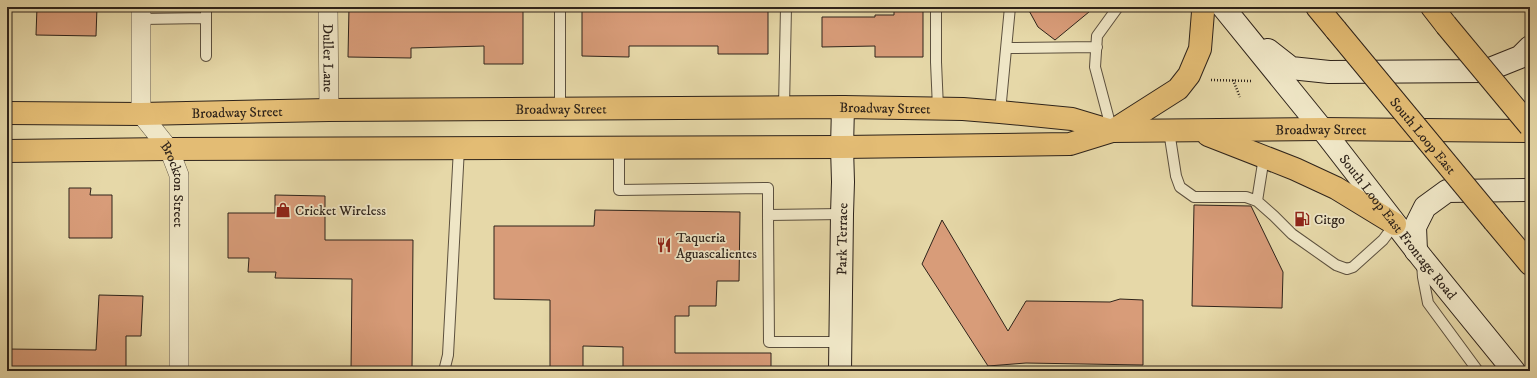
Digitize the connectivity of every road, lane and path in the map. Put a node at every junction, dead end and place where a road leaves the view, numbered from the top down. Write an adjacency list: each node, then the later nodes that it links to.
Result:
1 (206, 7): 13 (lane)
2 (328, 7): 27 (street, Duller Lane)
3 (560, 7): 25 (lane)
4 (786, 7): 23 (lane)
5 (936, 7): 26 (lane)
6 (1010, 7): 17 (lane)
7 (1118, 7): 15 (lane)
8 (1202, 7): 36 (main road)
9 (1223, 7): 14 (main road, South Loop East Frontage Road)
10 (1318, 7): 49 (main road, South Loop East, bridge)
11 (1432, 7): 31 (main road, bridge)
12 (141, 13): 13 (lane); 30 (street)
13 (206, 18): 18 (lane)
14 (1241, 30): 16 (main road); 32 (main road, South Loop East Frontage Road)
15 (1097, 47): 17 (lane); 36 (lane)
16 (1530, 47)
17 (1006, 48): 28 (lane)
18 (206, 56)
19 (1207, 80): 20 (path)
20 (1233, 80): 21 (path); 22 (path)
21 (1255, 81)
22 (1240, 97)
23 (784, 107): 24 (main road, Broadway Street); 25 (main road, Broadway Street)
24 (843, 107): 26 (main road, Broadway Street); 37 (main road, Park Terrace)
25 (560, 108): 27 (main road, Broadway Street)
26 (938, 108): 28 (main road, Broadway Street)
27 (329, 110): 30 (main road, Broadway Street)
28 (1000, 112): 36 (main road, Broadway Street)
29 (7, 113): 30 (main road, Broadway Street)
30 (141, 114): 40 (street, Brockton Street)
31 (1530, 126)
32 (1322, 129): 34 (main road, Broadway Street); 35 (main road, Broadway Street); 47 (main road, South Loop East Frontage Road)
33 (1169, 131): 34 (main road, Broadway Street); 36 (main road, Broadway Street); 44 (lane)
34 (1198, 131): 42 (main road)
35 (1530, 131)
36 (1112, 132): 37 (main road, Broadway Street)
37 (842, 147): 39 (main road, Broadway Street); 45 (main road, Park Terrace)
38 (459, 148): 39 (main road, Broadway Street); 40 (main road, Broadway Street); 52 (lane)
39 (619, 148): 46 (lane)
40 (169, 149): 41 (main road, Broadway Street); 51 (street, Brockton Street)
41 (7, 151)
42 (1264, 157): 44 (lane); 47 (main road)
43 (1530, 190): 48 (main road)
44 (1257, 201): 47 (lane)
45 (842, 214): 46 (lane); 50 (main road, Park Terrace)
46 (768, 215): 50 (lane)
47 (1395, 224): 48 (main road, South Loop East Frontage Road)
48 (1419, 254): 54 (lane); 55 (main road, South Loop East Frontage Road)
49 (1530, 264)
50 (841, 342): 53 (main road, Park Terrace)
51 (179, 371)
52 (444, 371)
53 (841, 371)
54 (1478, 371)
55 (1514, 371)

